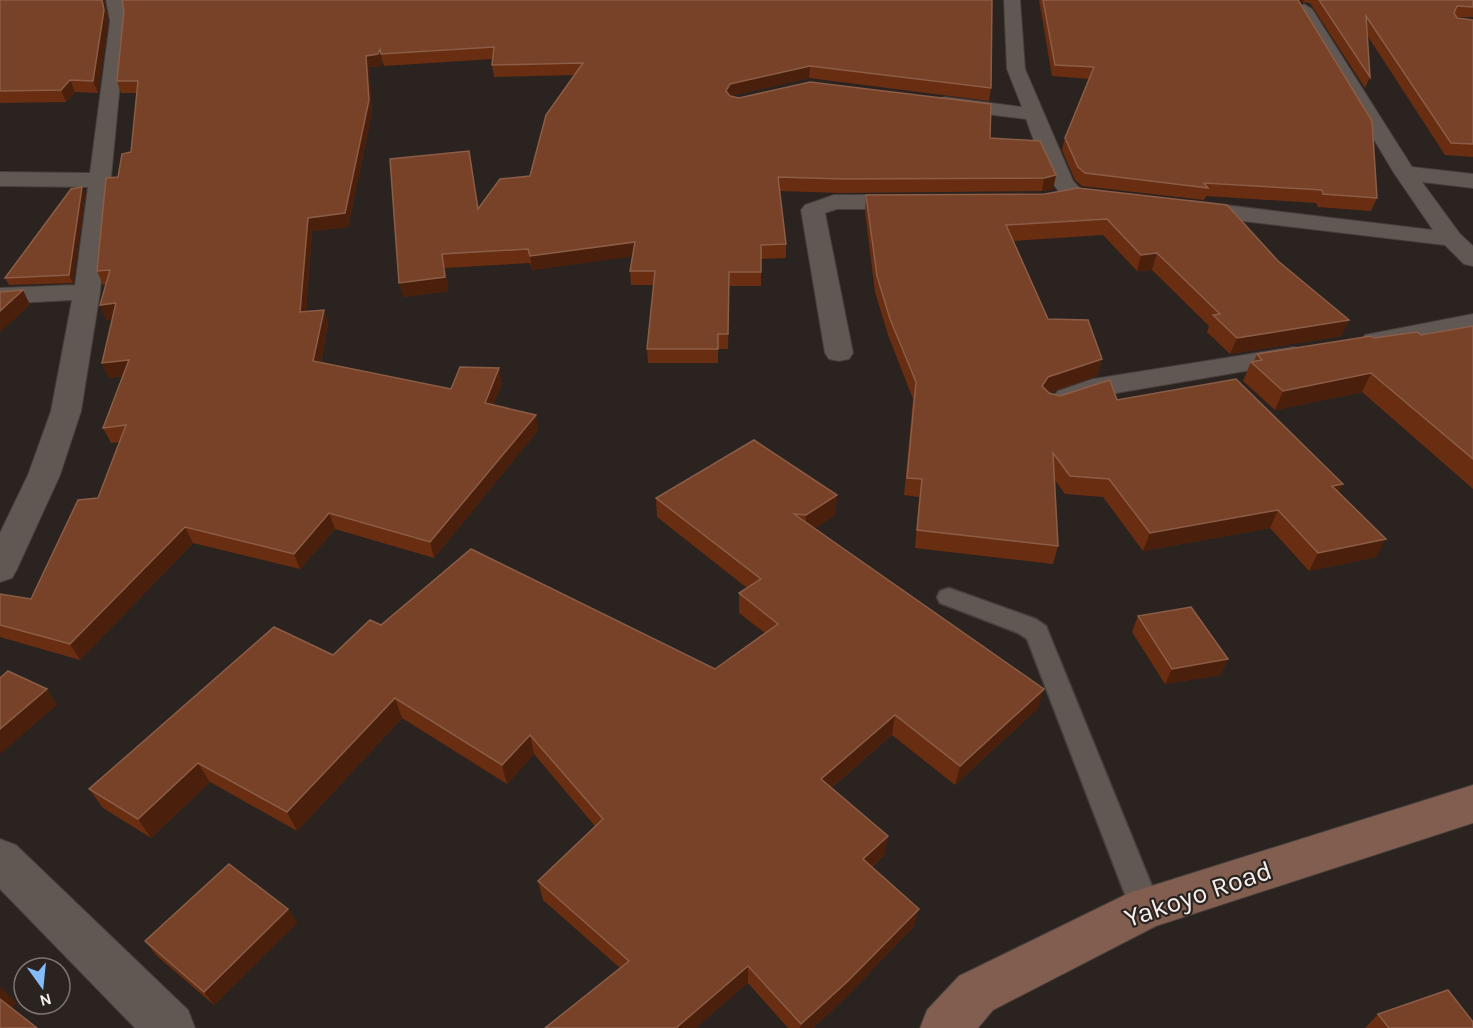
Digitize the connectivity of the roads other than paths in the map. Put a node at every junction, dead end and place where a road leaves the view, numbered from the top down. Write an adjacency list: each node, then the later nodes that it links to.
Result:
1 (114, 0): 9 (street)
2 (998, 0): 3 (street)
3 (1012, 0): 6 (street)
4 (1304, 9): 7 (street)
5 (927, 101): 6 (street)
6 (1033, 114): 11 (street)
7 (1404, 173): 10 (street); 16 (street)
8 (0, 180): 9 (street)
9 (100, 180): 18 (street)
10 (1473, 181)
11 (1074, 194): 12 (street); 13 (street)
12 (1097, 197)
13 (1042, 200)
14 (935, 201): 21 (street)
15 (1168, 206): 16 (street)
16 (1452, 239): 17 (street)
17 (1473, 259)
18 (87, 292): 19 (street); 23 (street)
19 (0, 296)
20 (1473, 322): 22 (street)
21 (839, 353)
22 (1055, 402)
23 (0, 569)
24 (949, 597): 27 (lane)
25 (1473, 804): 27 (main road, Yakoyo Road)
26 (0, 859): 28 (street)
27 (1144, 908): 29 (main road, Yakoyo Road)
28 (170, 1028)
29 (945, 1028)

